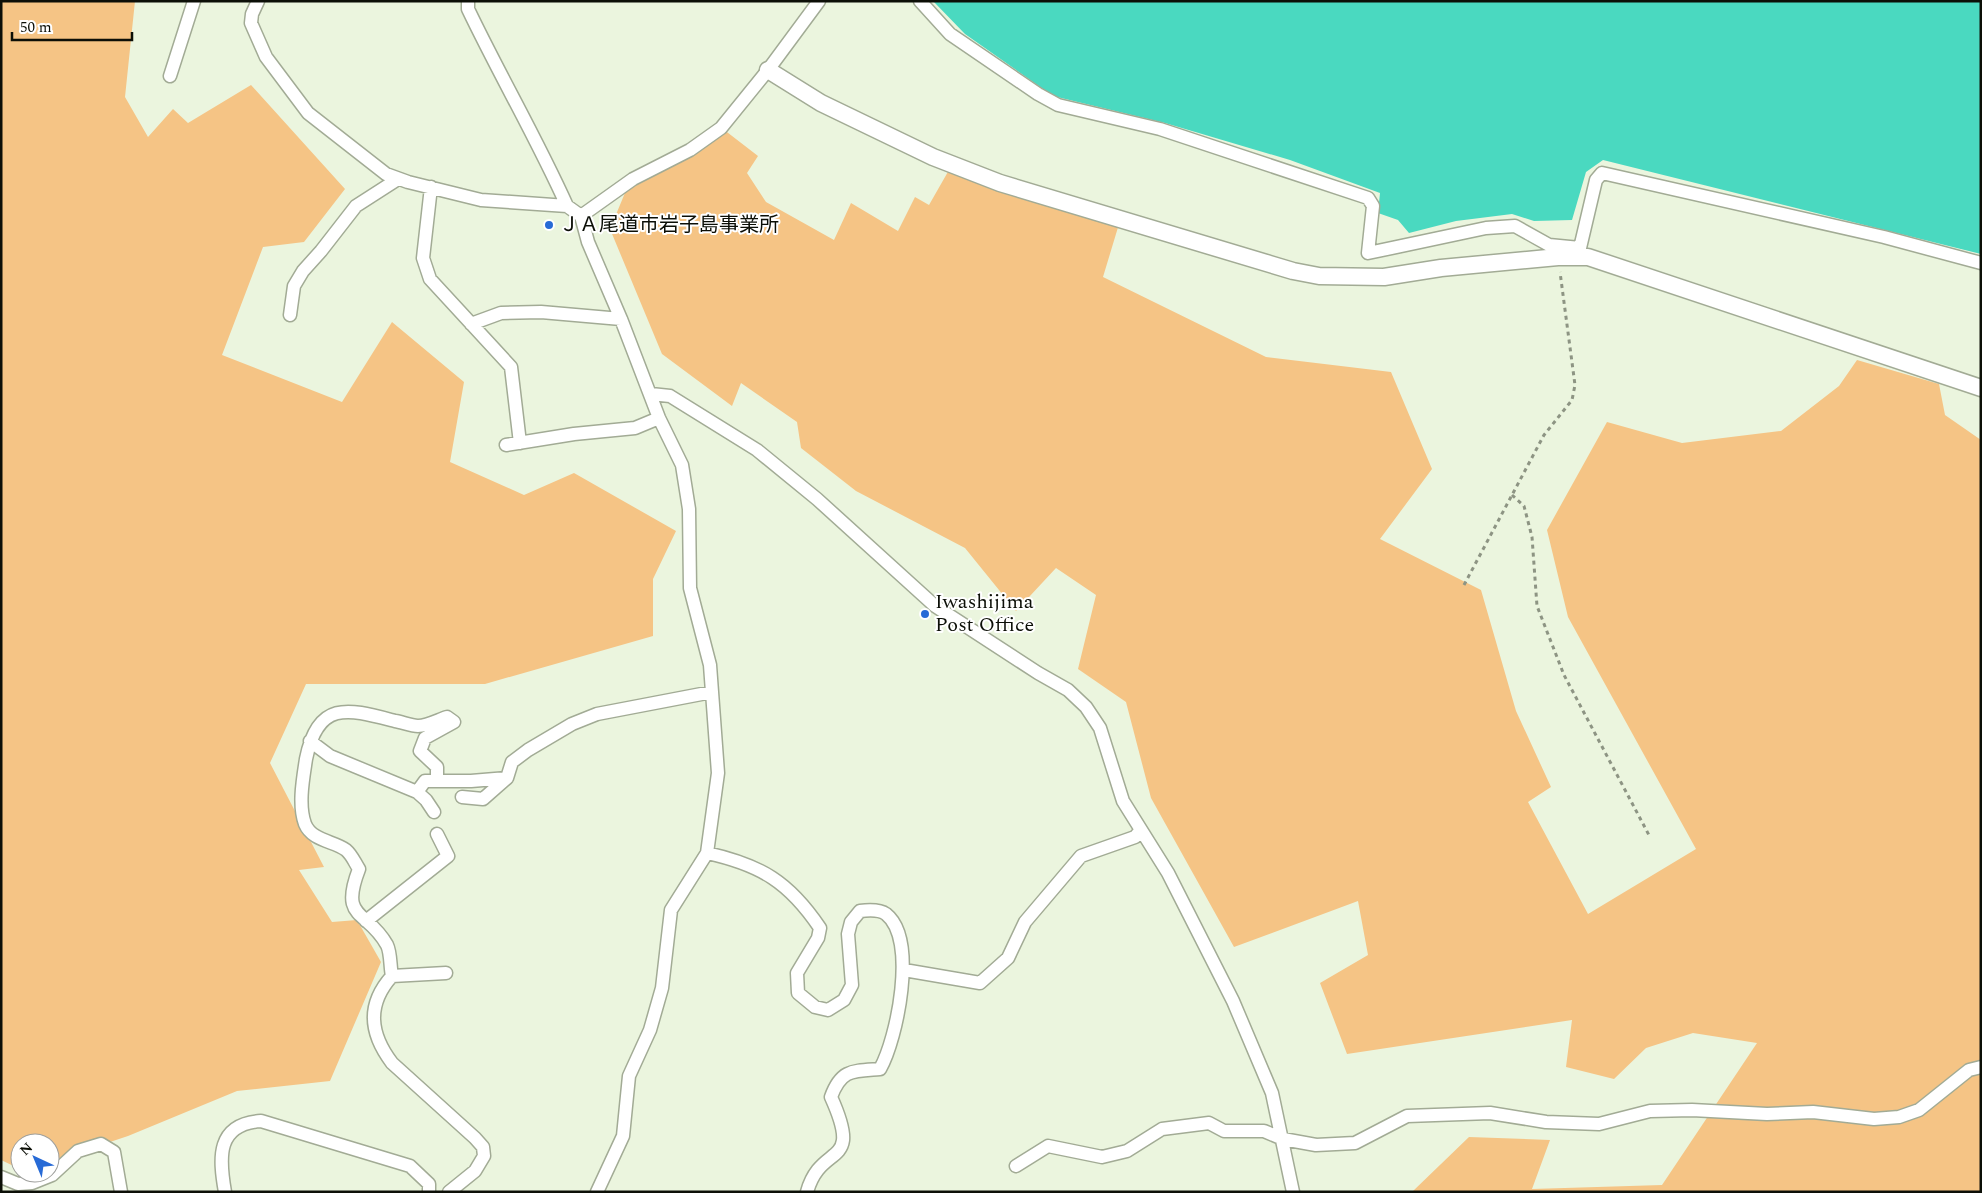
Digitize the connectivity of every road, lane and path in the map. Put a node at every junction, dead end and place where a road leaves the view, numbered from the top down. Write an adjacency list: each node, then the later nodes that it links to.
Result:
1 (194, 1): 7 (street)
2 (258, 1): 8 (street)
3 (819, 1): 6 (street)
4 (920, 1): 13 (street)
5 (465, 4): 10 (street)
6 (768, 70): 11 (street); 12 (street)
7 (170, 76)
8 (398, 179): 9 (street); 14 (street)
9 (431, 186): 10 (street); 16 (street)
10 (568, 206): 11 (street)
11 (581, 216): 15 (street)
12 (1558, 256): 17 (street); 22 (path)
13 (1981, 263)
14 (290, 315)
15 (621, 319): 16 (street); 18 (street)
16 (470, 324): 20 (street)
17 (1981, 388)
18 (651, 394): 19 (street); 31 (street)
19 (659, 418): 20 (street); 24 (street)
20 (520, 443): 21 (street)
21 (506, 445)
22 (1512, 495): 23 (path); 33 (path)
23 (1464, 585)
24 (712, 692): 26 (street); 34 (street)
25 (310, 740): 27 (street); 28 (street); 35 (street)
26 (507, 778): 27 (street); 29 (street)
27 (437, 780): 28 (street)
28 (417, 792): 30 (street)
29 (462, 797)
30 (434, 812)
31 (1141, 830): 36 (street); 40 (street)
32 (437, 834): 35 (street)
33 (1650, 837)
34 (707, 853): 36 (street); 47 (street)
35 (366, 921): 38 (street)
36 (904, 970): 48 (street)
37 (446, 973): 38 (street)
38 (392, 976): 46 (street)
39 (1981, 1067): 40 (street)
40 (1283, 1139): 41 (street); 49 (street)
41 (1016, 1166)
42 (1, 1177): 43 (street)
43 (121, 1192)
44 (225, 1192): 45 (street)
45 (429, 1192)
46 (449, 1192)
47 (597, 1192)
48 (807, 1192)
49 (1293, 1192)

